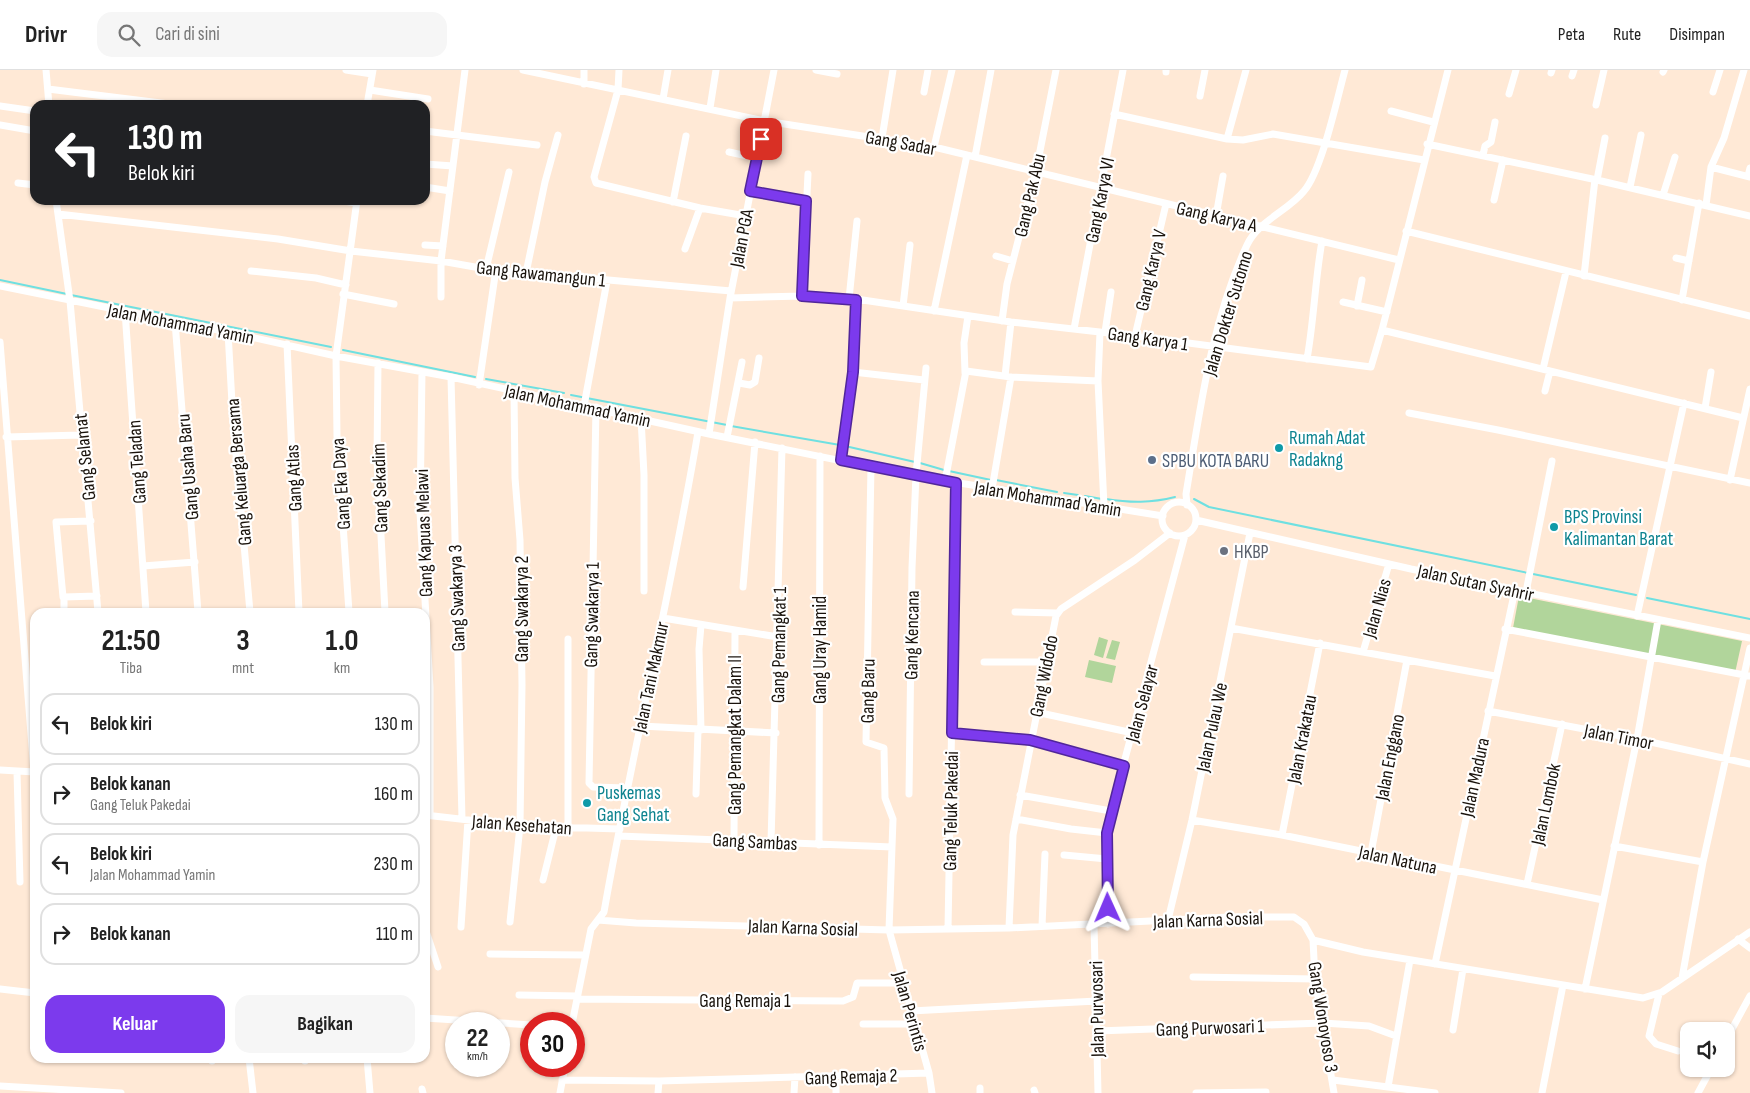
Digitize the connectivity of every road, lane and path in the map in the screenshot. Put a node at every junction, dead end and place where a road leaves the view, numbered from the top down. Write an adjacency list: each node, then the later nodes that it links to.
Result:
1 (46, 70): 29 (street)
2 (346, 70): 26 (street)
3 (465, 70): 53 (street)
4 (523, 70): 25 (street, Gang Sadar)
5 (584, 70): 28 (street)
6 (618, 70): 31 (street)
7 (668, 70): 37 (street)
8 (716, 70): 43 (street)
9 (774, 70): 47 (street, Jalan PGA)
10 (816, 70): 27 (street)
11 (893, 70): 57 (street)
12 (928, 70): 32 (street)
13 (952, 70): 63 (street)
14 (991, 70): 67 (street)
15 (1056, 70): 76 (street, Gang Pak Abu)
16 (1123, 70): 46 (street, Gang Karya VI)
17 (1205, 70): 35 (street)
18 (1246, 70): 59 (street)
19 (1345, 70): 60 (street, Jalan Dokter Sutomo)
20 (1446, 70): 48 (street, Gang Karya 1)
21 (1516, 70): 34 (street)
22 (1604, 70): 41 (street)
23 (1720, 70): 33 (street)
24 (1744, 70): 74 (street)
25 (532, 71): 28 (street, Gang Sadar)
26 (373, 72): 30 (street)
27 (837, 74)
28 (584, 84): 31 (street, Gang Sadar)
29 (48, 88): 38 (street); 39 (street)
30 (370, 90): 36 (street); 40 (street)
31 (618, 90): 37 (street, Gang Sadar); 92 (street)
32 (924, 92)
33 (1713, 92)
34 (1509, 94)
35 (1200, 96)
36 (428, 99)
37 (663, 99): 43 (street, Gang Sadar)
38 (49, 100)
39 (139, 100)
40 (368, 100)
41 (1596, 105)
42 (0, 106): 44 (street)
43 (710, 108): 47 (street, Gang Sadar)
44 (30, 111)
45 (1391, 111): 48 (street)
46 (1114, 114): 59 (street); 84 (street, Gang Karya VI)
47 (765, 121): 57 (street, Gang Sadar); 69 (street, Jalan PGA)
48 (1433, 122): 61 (street, Gang Karya 1)
49 (1494, 122): 66 (street)
50 (0, 124): 51 (street)
51 (30, 130)
52 (430, 131): 53 (street)
53 (458, 134): 62 (street); 73 (street)
54 (1641, 134): 85 (street)
55 (558, 135): 121 (street)
56 (686, 136): 92 (street)
57 (882, 138): 63 (street, Gang Sadar)
58 (1605, 138): 81 (street)
59 (1226, 139): 60 (street)
60 (1324, 144): 70 (street); 103 (street, Jalan Dokter Sutomo)
61 (1428, 144): 66 (street); 70 (street, Gang Karya 1)
62 (537, 145)
63 (934, 147): 65 (street, Gang Sadar)
64 (729, 152): 69 (street)
65 (967, 155): 67 (street, Gang Sadar); 140 (street)
66 (1483, 155): 71 (street)
67 (975, 157): 76 (street, Gang Sadar)
68 (1675, 157): 89 (street)
69 (758, 158): 88 (street, Jalan PGA)
70 (1424, 160): 104 (street, Gang Karya 1)
71 (1503, 160): 81 (street); 90 (street)
72 (430, 164): 73 (street)
73 (453, 166): 87 (street)
74 (1712, 167): 80 (street); 94 (street)
75 (1750, 168): 80 (street)
76 (1036, 171): 84 (street, Gang Karya A); 115 (street, Gang Pak Abu)
77 (509, 172): 117 (street)
78 (808, 174): 91 (street)
79 (1223, 176): 100 (street)
80 (1749, 177)
81 (1596, 179): 85 (street); 122 (street)
82 (18, 183): 83 (street)
83 (30, 184)
84 (1102, 187): 93 (street, Gang Karya A); 147 (street, Gang Karya VI)
85 (1630, 187): 89 (street)
86 (430, 189): 87 (street)
87 (450, 191): 108 (street)
88 (750, 191): 91 (street); 99 (street, Jalan PGA)
89 (1663, 195): 94 (street)
90 (1494, 200)
91 (806, 201): 130 (street)
92 (673, 202): 97 (street)
93 (1166, 204): 100 (street, Gang Karya A); 151 (street, Gang Karya V)
94 (1702, 204): 101 (street); 116 (street)
95 (57, 205): 98 (street, Gang Selamat)
96 (357, 205): 110 (street, Gang Eka Daya)
97 (700, 208): 99 (street); 109 (street)
98 (58, 214): 110 (street, Gang Rawamangun 1); 134 (street, Gang Selamat)
99 (746, 216): 129 (street, Jalan PGA)
100 (1216, 216): 103 (street, Gang Karya A)
101 (1750, 216)
102 (857, 221): 132 (street)
103 (1262, 227): 105 (street, Gang Karya A); 154 (street, Jalan Dokter Sutomo)
104 (1406, 231): 113 (street, Gang Karya 1); 120 (street)
105 (1322, 241): 113 (street, Gang Karya A); 157 (street)
106 (425, 245): 108 (street)
107 (910, 245): 137 (street)
108 (443, 246): 114 (street)
109 (685, 249)
110 (351, 251): 114 (street, Gang Rawamangun 1); 125 (street, Gang Eka Daya)
111 (996, 256): 115 (street)
112 (1676, 258): 116 (street)
113 (1399, 260): 141 (street, Gang Karya 1)
114 (441, 261): 117 (street, Gang Rawamangun 1); 131 (street)
115 (1013, 261): 144 (street, Gang Pak Abu)
116 (1689, 261): 133 (street)
117 (486, 269): 118 (street, Gang Rawamangun 1)
118 (496, 269): 121 (street, Gang Rawamangun 1); 171 (street)
119 (251, 271): 125 (street)
120 (1566, 272): 122 (street); 161 (street)
121 (526, 273): 124 (street, Gang Rawamangun 1)
122 (1584, 276): 133 (street)
123 (1362, 280): 138 (street)
124 (607, 281): 129 (street, Gang Rawamangun 1); 176 (street)
125 (346, 285): 128 (street, Gang Eka Daya)
126 (0, 286): 134 (street, Jalan Mohammad Yamin)
127 (1111, 292): 150 (street)
128 (344, 294): 136 (street); 155 (street, Gang Eka Daya)
129 (730, 294): 130 (street, Gang Rawamangun 1); 183 (street, Jalan PGA)
130 (802, 296): 132 (street, Gang Karya 1)
131 (441, 297)
132 (852, 299): 137 (street, Gang Karya 1); 163 (street)
133 (1682, 300): 143 (street)
134 (69, 301): 139 (street, Jalan Mohammad Yamin); 184 (street, Gang Selamat)
135 (1342, 302): 138 (street)
136 (394, 304)
137 (903, 306): 140 (street, Gang Karya 1)
138 (1357, 306): 141 (street)
139 (125, 311): 145 (street, Jalan Mohammad Yamin); 210 (street, Gang Teladan)
140 (934, 311): 142 (street, Gang Karya 1)
141 (1387, 312): 148 (street, Gang Karya 1)
142 (968, 316): 144 (street, Gang Karya 1); 165 (street)
143 (1750, 316)
144 (1002, 321): 146 (street, Gang Karya 1)
145 (175, 322): 149 (street, Jalan Mohammad Yamin); 208 (street, Gang Usaha Baru)
146 (1012, 322): 147 (street, Gang Karya 1); 166 (street)
147 (1074, 329): 150 (street, Gang Karya 1)
148 (1382, 330): 157 (street, Gang Karya 1); 161 (street)
149 (228, 332): 153 (street, Jalan Mohammad Yamin); 221 (street, Gang Keluarga Bersama)
150 (1102, 332): 151 (street, Gang Karya 1); 169 (street)
151 (1135, 336): 154 (street, Gang Karya 1)
152 (0, 342): 185 (street)
153 (287, 344): 155 (street, Jalan Mohammad Yamin); 222 (street, Gang Atlas)
154 (1212, 347): 157 (street, Gang Karya 1); 200 (street, Jalan Dokter Sutomo)
155 (336, 356): 159 (street, Jalan Mohammad Yamin); 223 (street, Gang Eka Daya)
156 (759, 358): 170 (street)
157 (1308, 359)
158 (742, 362): 170 (street)
159 (378, 364): 162 (street, Jalan Mohammad Yamin); 224 (street, Gang Sekadim)
160 (926, 368): 168 (street, Gang Kencana)
161 (1547, 370): 172 (street); 175 (street)
162 (422, 372): 167 (street, Jalan Mohammad Yamin); 225 (street, Gang Kapuas Melawi)
163 (853, 372): 168 (street); 190 (street)
164 (1711, 372): 178 (street)
165 (965, 373): 166 (street); 195 (street)
166 (1008, 376): 169 (street); 199 (street)
167 (451, 377): 171 (street, Jalan Mohammad Yamin); 272 (street, Gang Swakarya 3)
168 (924, 380): 194 (street, Gang Kencana)
169 (1098, 381): 201 (street)
170 (739, 383): 186 (street)
171 (480, 385): 173 (street, Jalan Mohammad Yamin)
172 (1545, 391)
173 (514, 392): 176 (street, Jalan Mohammad Yamin); 274 (street, Gang Swakarya 2)
174 (1750, 392): 181 (street)
175 (1684, 403): 178 (street); 193 (street)
176 (584, 406): 177 (street, Jalan Mohammad Yamin)
177 (596, 407): 180 (street, Jalan Mohammad Yamin); 265 (street, Gang Swakarya 1)
178 (1705, 408): 181 (street)
179 (1409, 413): 193 (street)
180 (641, 418): 182 (street, Jalan Mohammad Yamin); 213 (street)
181 (1743, 418): 196 (street)
182 (698, 432): 183 (street, Jalan Mohammad Yamin); 229 (street, Jalan Tani Makmur)
183 (709, 434): 186 (street, Jalan Mohammad Yamin)
184 (81, 435): 185 (street); 203 (street, Gang Selamat)
185 (6, 437): 249 (street)
186 (727, 437): 187 (street, Jalan Mohammad Yamin)
187 (755, 442): 188 (street, Jalan Mohammad Yamin); 211 (street)
188 (782, 448): 189 (street, Jalan Mohammad Yamin); 235 (street, Gang Pemangkat 1)
189 (820, 456): 190 (street, Jalan Mohammad Yamin); 282 (street, Gang Uray Hamid)
190 (841, 460): 192 (street, Jalan Mohammad Yamin)
191 (1552, 461): 214 (street)
192 (871, 466): 194 (street, Jalan Mohammad Yamin); 284 (street, Gang Baru)
193 (1670, 466): 196 (street); 228 (street)
194 (916, 476): 195 (street, Jalan Mohammad Yamin); 267 (street, Gang Kencana)
195 (945, 480): 197 (street, Jalan Mohammad Yamin)
196 (1730, 480): 198 (street)
197 (956, 483): 199 (street, Jalan Mohammad Yamin); 255 (street, Gang Teluk Pakedai)
198 (1750, 484)
199 (992, 489): 201 (street, Jalan Mohammad Yamin)
200 (1185, 501): 202 (street); 204 (street)
201 (1104, 506): 202 (street, Jalan Mohammad Yamin)
202 (1161, 515): 206 (street)
203 (91, 521): 215 (street, Gang Selamat); 216 (street)
204 (1198, 522): 205 (street, Jalan Sutan Syahrir); 207 (street)
205 (1250, 533): 209 (street, Jalan Sutan Syahrir); 232 (street, Jalan Pulau We)
206 (1167, 534): 207 (street); 227 (street, Gang Widodo)
207 (1183, 536): 256 (street, Jalan Selayar)
208 (195, 562): 210 (street); 220 (street, Gang Usaha Baru)
209 (1389, 564): 212 (street, Jalan Sutan Syahrir); 240 (street, Jalan Nias)
210 (143, 566): 219 (street, Gang Teladan)
211 (743, 587)
212 (1515, 590): 214 (street, Jalan Sutan Syahrir); 233 (street, Jalan Madura)
213 (644, 591)
214 (1526, 592): 228 (street, Jalan Sutan Syahrir)
215 (97, 596): 216 (street); 218 (street, Gang Selamat)
216 (64, 598): 217 (street)
217 (64, 608)
218 (98, 608)
219 (146, 608)
220 (198, 608)
221 (250, 608)
222 (299, 608)
223 (349, 608)
224 (385, 608)
225 (425, 608)
226 (1015, 612): 227 (street)
227 (1057, 613): 244 (street, Gang Widodo)
228 (1637, 616): 230 (street, Jalan Sutan Syahrir)
229 (663, 618): 231 (street); 251 (street, Jalan Tani Makmur)
230 (1658, 620): 236 (street, Jalan Sutan Syahrir); 241 (street)
231 (701, 625): 234 (street); 252 (street)
232 (1231, 628): 238 (street); 273 (street, Jalan Pulau We)
233 (1505, 629): 241 (street); 246 (street, Jalan Madura)
234 (735, 631): 235 (street); 253 (street, Gang Pemangkat Dalam II)
235 (778, 637): 254 (street, Gang Pemangkat 1)
236 (1750, 638)
237 (568, 639): 276 (street)
238 (1320, 643): 240 (street); 279 (street, Jalan Krakatau)
239 (1750, 648): 245 (street)
240 (1363, 652): 242 (street)
241 (1651, 656): 245 (street); 257 (street)
242 (1407, 660): 246 (street); 285 (street, Jalan Enggano)
243 (984, 662): 244 (street)
244 (1045, 662): 248 (street, Gang Widodo)
245 (1747, 675): 259 (street)
246 (1495, 676): 247 (street, Jalan Madura)
247 (1488, 711): 250 (street, Jalan Timor); 290 (street, Jalan Madura)
248 (1036, 712): 256 (street); 258 (street, Gang Widodo)
249 (30, 714)
250 (1562, 724): 257 (street, Jalan Timor); 293 (street, Jalan Lombok)
251 (641, 726): 252 (street); 265 (street, Jalan Tani Makmur)
252 (700, 730): 253 (street); 266 (street)
253 (734, 732): 254 (street); 280 (street, Gang Pemangkat Dalam II)
254 (776, 733): 281 (street, Gang Pemangkat 1)
255 (952, 733): 258 (street); 303 (street, Gang Teluk Pakedai)
256 (1133, 733): 261 (street, Jalan Selayar)
257 (1637, 739): 259 (street, Jalan Timor); 283 (street)
258 (1030, 740): 261 (street); 268 (street, Gang Widodo)
259 (1725, 758): 260 (street, Jalan Timor); 289 (street)
260 (1750, 764)
261 (1124, 766): 269 (street, Jalan Selayar)
262 (0, 770): 263 (street)
263 (17, 772): 264 (street); 292 (street)
264 (30, 772)
265 (627, 788): 277 (street, Jalan Tani Makmur)
266 (696, 794)
267 (909, 794)
268 (1020, 795): 269 (street); 271 (street, Gang Widodo)
269 (1111, 811): 278 (street, Jalan Selayar)
270 (430, 815): 272 (street, Jalan Kesehatan)
271 (1016, 819): 278 (street); 302 (street, Gang Widodo)
272 (465, 820): 274 (street, Jalan Kesehatan); 301 (street)
273 (1192, 820): 279 (street, Jalan Natuna); 296 (street, Jalan Pulau We)
274 (520, 826): 275 (street, Jalan Kesehatan); 297 (street, Gang Swakarya 2)
275 (556, 828): 276 (street, Jalan Kesehatan); 291 (street)
276 (568, 829): 277 (street, Jalan Kesehatan)
277 (619, 832): 280 (street, Gang Sambas); 295 (street, Jalan Tani Makmur)
278 (1107, 833): 288 (street, Jalan Selayar)
279 (1282, 835): 285 (street, Jalan Natuna)
280 (734, 840): 281 (street, Gang Sambas)
281 (771, 842): 282 (street, Gang Sambas)
282 (819, 844): 284 (street, Gang Sambas)
283 (1614, 846): 289 (street); 294 (street)
284 (892, 847): 304 (street, Gang Baru)
285 (1371, 853): 290 (street, Jalan Natuna)
286 (1045, 854): 300 (street)
287 (1064, 855): 288 (street)
288 (1107, 859): 298 (street, Jalan Selayar)
289 (1703, 862): 317 (street)
290 (1454, 872): 293 (street, Jalan Natuna); 313 (street, Jalan Madura)
291 (543, 880)
292 (20, 882)
293 (1527, 884): 294 (street, Jalan Natuna)
294 (1603, 900): 321 (street)
295 (598, 920): 304 (street, Jalan Karna Sosial); 311 (street, Jalan Tani Makmur)
296 (1168, 920): 298 (street, Jalan Karna Sosial); 307 (street, Jalan Karna Sosial)
297 (510, 922)
298 (1108, 924): 299 (street, Jalan Karna Sosial)
299 (1094, 925): 300 (street, Jalan Karna Sosial); 328 (street, Jalan Purwosari)
300 (1042, 926): 302 (street, Jalan Karna Sosial)
301 (462, 927)
302 (1008, 928): 303 (street, Jalan Karna Sosial)
303 (948, 929): 304 (street, Jalan Karna Sosial)
304 (889, 930): 319 (street, Jalan Perintis)
305 (1750, 932): 306 (street)
306 (1738, 939): 309 (street); 317 (street)
307 (1313, 940): 312 (street); 318 (street, Gang Wonoyoso 3)
308 (430, 943): 314 (street, Gang Kapuas Melawi)
309 (1750, 948)
310 (490, 954): 311 (street)
311 (585, 955): 327 (street, Jalan Tani Makmur)
312 (1410, 960): 313 (street); 339 (street)
313 (1434, 964): 315 (street)
314 (438, 967)
315 (1463, 969): 320 (street); 337 (street)
316 (1192, 978): 318 (street)
317 (1682, 978): 324 (street)
318 (1315, 979): 332 (street, Gang Wonoyoso 3)
319 (902, 983): 327 (street, Gang Remaja 1); 329 (street, Jalan Perintis)
320 (1563, 985): 321 (street); 367 (street)
321 (1585, 988): 324 (street)
322 (0, 989): 323 (street)
323 (30, 992)
324 (1660, 994): 340 (street)
325 (520, 995): 327 (street)
326 (1750, 996): 336 (street)
327 (577, 998): 330 (street, Jalan Tani Makmur)
328 (1097, 1001): 329 (street); 338 (street, Jalan Purwosari)
329 (911, 1011): 335 (street, Jalan Perintis)
330 (574, 1012)
331 (430, 1018): 333 (street)
332 (1323, 1023): 338 (street, Gang Purwosari 1); 339 (street, Gang Purwosari 1); 349 (street, Gang Wonoyoso 3)
333 (520, 1024)
334 (863, 1024): 335 (street)
335 (915, 1024): 343 (street, Jalan Perintis)
336 (1735, 1024)
337 (1453, 1030)
338 (1097, 1031): 363 (street, Jalan Purwosari)
339 (1396, 1036): 353 (street)
340 (1678, 1051)
341 (250, 1063): 356 (street)
342 (367, 1063): 357 (street)
343 (929, 1073): 344 (street, Gang Remaja 2); 362 (street, Jalan Perintis)
344 (836, 1076): 346 (street, Gang Remaja 2); 361 (street)
345 (563, 1077): 348 (street)
346 (795, 1077): 350 (street, Gang Remaja 2); 360 (street)
347 (1707, 1077): 368 (street)
348 (562, 1080): 350 (street, Gang Remaja 2); 358 (street)
349 (1333, 1080): 353 (street); 365 (street, Gang Wonoyoso 3)
350 (659, 1081): 359 (street)
351 (0, 1086): 352 (street)
352 (32, 1090): 355 (street)
353 (1393, 1090): 366 (street)
354 (1266, 1092): 364 (street)
355 (121, 1093)
356 (254, 1093)
357 (370, 1093)
358 (560, 1093)
359 (658, 1093)
360 (794, 1093)
361 (836, 1093)
362 (932, 1093)
363 (1098, 1093)
364 (1196, 1093)
365 (1334, 1093)
366 (1435, 1093)
367 (1542, 1093)
368 (1698, 1093)

